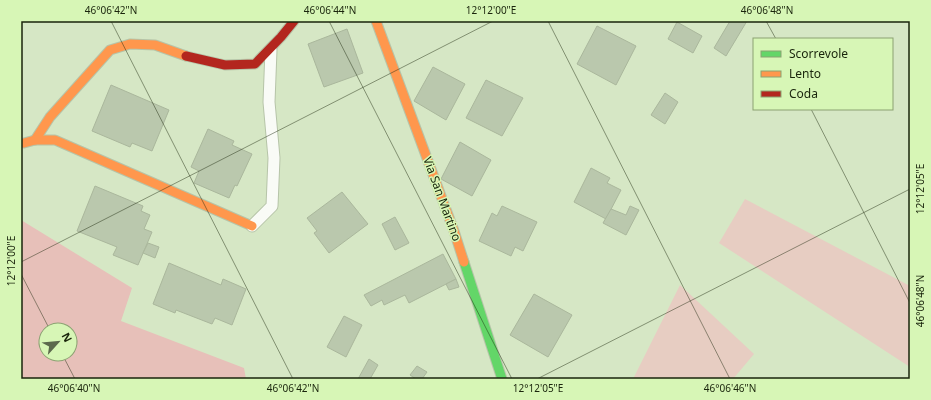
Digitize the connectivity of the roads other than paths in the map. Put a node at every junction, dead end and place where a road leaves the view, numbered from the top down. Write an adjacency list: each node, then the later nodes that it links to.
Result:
1 (294, 21): 3 (street)
2 (376, 21): 7 (street, Via San Martino)
3 (271, 48): 4 (street); 6 (lane)
4 (35, 140): 5 (street); 6 (street)
5 (21, 144)
6 (252, 226)
7 (502, 379)

